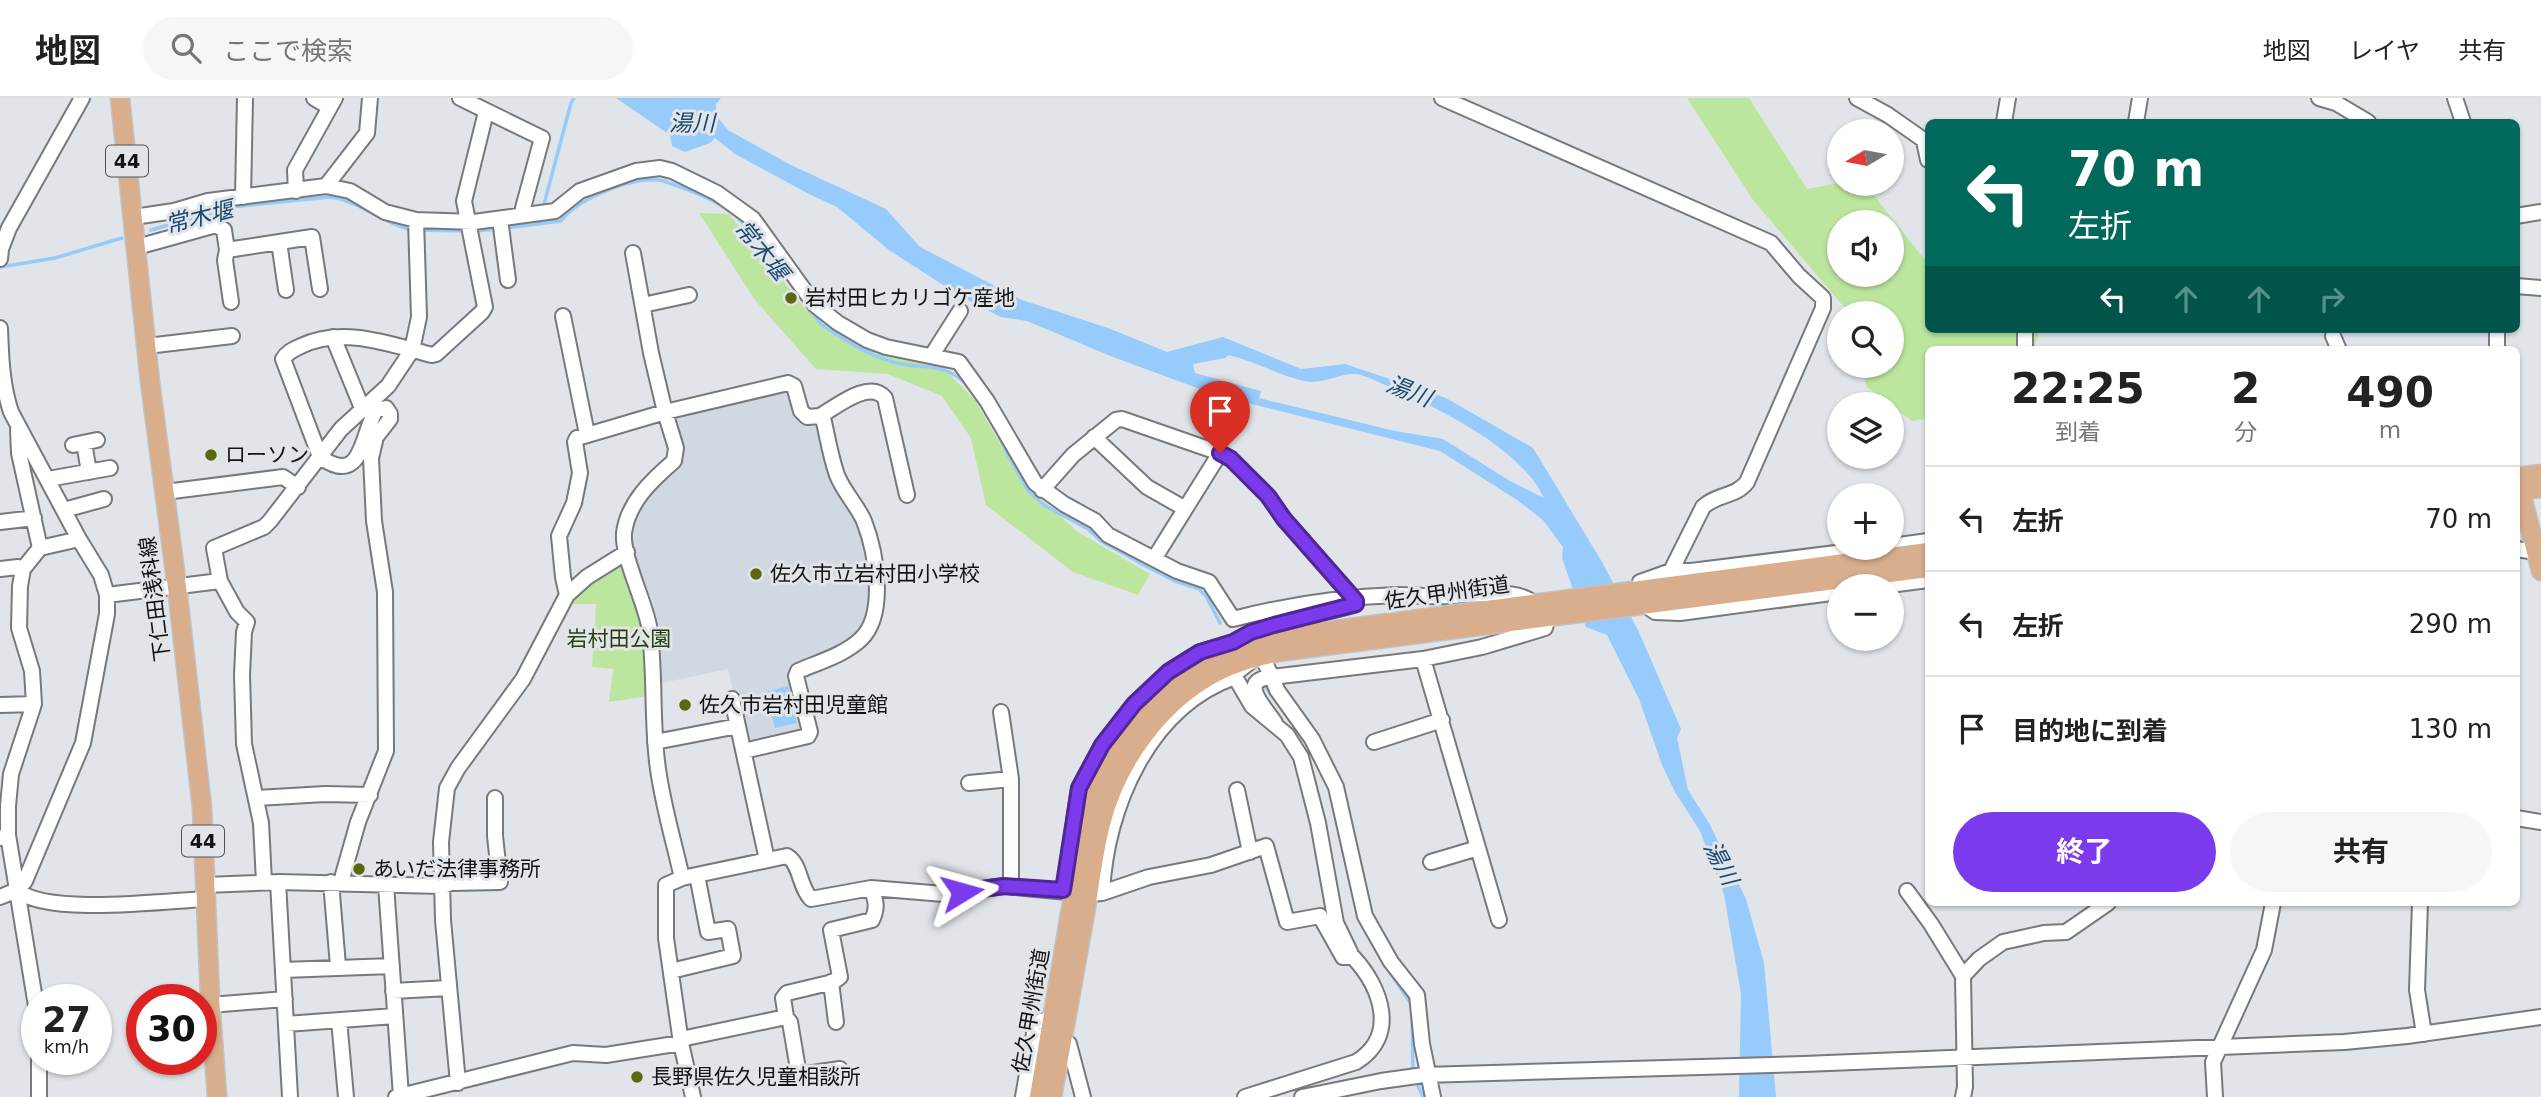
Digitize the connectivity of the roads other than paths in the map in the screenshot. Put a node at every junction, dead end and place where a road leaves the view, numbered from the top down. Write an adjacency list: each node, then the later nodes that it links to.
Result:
1 (82, 98): 34 (street)
2 (245, 98): 22 (street)
3 (314, 98): 13 (street)
4 (370, 98): 20 (street)
5 (460, 98): 14 (street)
6 (1442, 98): 92 (street)
7 (1857, 98): 19 (street)
8 (2008, 98): 15 (street)
9 (2140, 98): 16 (street)
10 (2319, 98): 17 (street)
11 (2455, 98): 18 (street)
12 (124, 99): 26 (main road, 下仁田浅科線 / 44)
13 (332, 103): 21 (street)
14 (486, 112): 24 (street); 29 (street)
15 (2004, 119)
16 (2136, 119)
17 (2363, 119)
18 (2462, 119)
19 (1925, 141)
20 (326, 186): 21 (street); 28 (street)
21 (296, 191): 22 (street)
22 (243, 197): 26 (street)
23 (2541, 212): 25 (street)
24 (535, 215): 27 (street); 52 (street)
25 (2520, 215)
26 (134, 220): 31 (main road, 下仁田浅科線 / 44)
27 (501, 224): 29 (street); 35 (street)
28 (416, 228): 29 (street); 51 (street)
29 (469, 228): 51 (street)
30 (279, 242): 32 (street); 38 (street); 39 (street)
31 (136, 245): 32 (street); 49 (main road, 下仁田浅科線 / 44)
32 (228, 250): 41 (street)
33 (634, 253): 42 (street)
34 (0, 259)
35 (508, 280)
36 (2520, 286): 37 (street)
37 (2541, 288)
38 (320, 289)
39 (286, 290)
40 (688, 295): 42 (street)
41 (232, 302)
42 (643, 305): 54 (street)
43 (960, 311): 52 (street)
44 (563, 316): 57 (street)
45 (0, 328): 56 (street)
46 (232, 335): 49 (street)
47 (2333, 336): 50 (street)
48 (333, 337): 51 (street); 53 (street); 61 (street)
49 (147, 346): 71 (main road, 下仁田浅科線 / 44)
50 (2337, 346)
51 (412, 350): 53 (street)
52 (932, 355): 70 (street)
53 (362, 408): 61 (street)
54 (665, 412): 55 (street); 57 (street); 84 (street)
55 (820, 416): 73 (street); 119 (street)
56 (18, 428): 65 (street); 77 (street)
57 (587, 434): 100 (street)
58 (1094, 437): 60 (street); 70 (street); 75 (street)
59 (85, 443): 63 (street)
60 (1220, 453): 75 (street); 101 (street)
61 (320, 457): 68 (street); 124 (street)
62 (110, 468): 63 (street)
63 (89, 472): 65 (street)
64 (2541, 474): 66 (main road)
65 (48, 479): 76 (street)
66 (2520, 481)
67 (2520, 483): 69 (main road)
68 (298, 487): 71 (street); 95 (street)
69 (2541, 488)
70 (1042, 490): 88 (street)
71 (164, 492): 97 (main road, 下仁田浅科線 / 44)
72 (2520, 493): 86 (main road)
73 (908, 495)
74 (104, 499): 76 (street)
75 (1184, 508): 88 (street)
76 (64, 510): 79 (street)
77 (34, 518): 78 (street); 82 (street)
78 (0, 522)
79 (79, 539): 82 (street); 99 (street)
80 (1925, 541): 81 (street)
81 (1904, 544)
82 (40, 548): 91 (street)
83 (2520, 550): 86 (street)
84 (627, 552): 100 (street); 117 (street)
85 (1925, 552): 102 (main road, 佐久甲州街道)
86 (2536, 552): 93 (main road)
87 (1827, 554): 92 (street)
88 (1154, 559): 104 (street)
89 (1925, 568): 102 (main road, 佐久甲州街道)
90 (0, 569): 91 (street)
91 (23, 569): 111 (street)
92 (1671, 571): 102 (street)
93 (2541, 571)
94 (1925, 580): 96 (street)
95 (220, 581): 97 (street); 125 (street)
96 (1904, 583)
97 (177, 586): 99 (street); 144 (main road, 下仁田浅科線 / 44)
98 (1827, 594): 102 (street)
99 (107, 595): 142 (street)
100 (567, 595): 139 (street)
101 (1353, 598): 103 (street); 104 (street); 105 (street)
102 (1637, 598): 103 (main road, 佐久甲州街道)
103 (1545, 610): 105 (main road, 佐久甲州街道); 106 (street); 107 (main road, 佐久甲州街道)
104 (1233, 619): 105 (street)
105 (1237, 641): 145 (main road, 佐久甲州街道)
106 (1423, 659): 109 (street); 114 (street)
107 (1259, 661): 108 (street); 109 (street); 145 (main road, 佐久甲州街道)
108 (1235, 677): 115 (street); 145 (street)
109 (1272, 677): 115 (street); 179 (street)
110 (732, 699): 116 (street)
111 (34, 704): 112 (street); 120 (street)
112 (0, 705)
113 (1001, 712): 121 (street)
114 (1442, 720): 118 (street); 130 (street)
115 (1275, 723): 151 (street)
116 (738, 726): 117 (street); 119 (street)
117 (655, 742): 135 (street)
118 (1374, 742)
119 (744, 751): 132 (street)
120 (6, 775): 129 (street)
121 (1011, 779): 122 (street); 140 (street)
122 (969, 783)
123 (1237, 790): 131 (street)
124 (370, 795): 125 (street); 137 (street)
125 (257, 798): 136 (street)
126 (495, 798): 139 (street)
127 (2520, 819): 128 (street)
128 (2541, 822)
129 (4, 837): 142 (street)
130 (1478, 848): 133 (street); 150 (street)
131 (1250, 852): 145 (street); 151 (street)
132 (767, 860): 134 (street); 141 (street)
133 (1431, 862)
134 (696, 875): 135 (street); 155 (street)
135 (682, 878): 155 (street)
136 (271, 882): 137 (street); 144 (street); 154 (street)
137 (336, 882): 138 (street); 152 (street)
138 (386, 885): 139 (street); 153 (street)
139 (442, 886): 160 (street)
140 (1011, 887): 141 (street); 145 (street)
141 (871, 888): 157 (street)
142 (17, 890): 144 (street); 146 (street); 158 (street)
143 (1907, 891): 156 (street)
144 (205, 892): 159 (main road, 下仁田浅科線 / 44)
145 (1082, 892): 167 (main road, 佐久甲州街道); 172 (main road, 佐久甲州街道)
146 (0, 897)
147 (2104, 906): 156 (street)
148 (2272, 906): 174 (street)
149 (2420, 906): 171 (street)
150 (1499, 920)
151 (1353, 957): 191 (street)
152 (338, 966): 153 (street); 154 (street)
153 (392, 966): 161 (street)
154 (283, 970): 162 (street)
155 (671, 971): 173 (street)
156 (1963, 976): 175 (street)
157 (831, 982): 165 (street); 169 (street)
158 (32, 984)
159 (209, 984)
160 (449, 988): 161 (street); 180 (street)
161 (393, 990): 164 (street)
162 (285, 999): 163 (street); 170 (street)
163 (217, 1004)
164 (395, 1016): 168 (street); 181 (street)
165 (786, 1017): 173 (street); 176 (street)
166 (2541, 1017): 171 (street)
167 (1052, 1019): 187 (street); 188 (main road, 佐久甲州街道)
168 (339, 1020): 170 (street); 185 (street)
169 (836, 1022)
170 (286, 1024): 184 (street)
171 (2424, 1034): 174 (street)
172 (1062, 1042): 189 (main road, 佐久甲州街道); 190 (street)
173 (681, 1043): 180 (street); 186 (street)
174 (2219, 1046): 175 (street); 195 (street)
175 (1965, 1057): 179 (street); 194 (street)
176 (840, 1069)
177 (39, 1075): 182 (street)
178 (215, 1075): 183 (main road, 下仁田浅科線 / 44)
179 (1420, 1075): 192 (street); 193 (street)
180 (456, 1088): 181 (street)
181 (398, 1096)
182 (39, 1097)
183 (217, 1097)
184 (290, 1097)
185 (346, 1097)
186 (693, 1097)
187 (1023, 1097)
188 (1039, 1097)
189 (1052, 1097)
190 (1083, 1097)
191 (1245, 1097)
192 (1302, 1097)
193 (1433, 1097)
194 (1963, 1097)
195 (2215, 1097)

